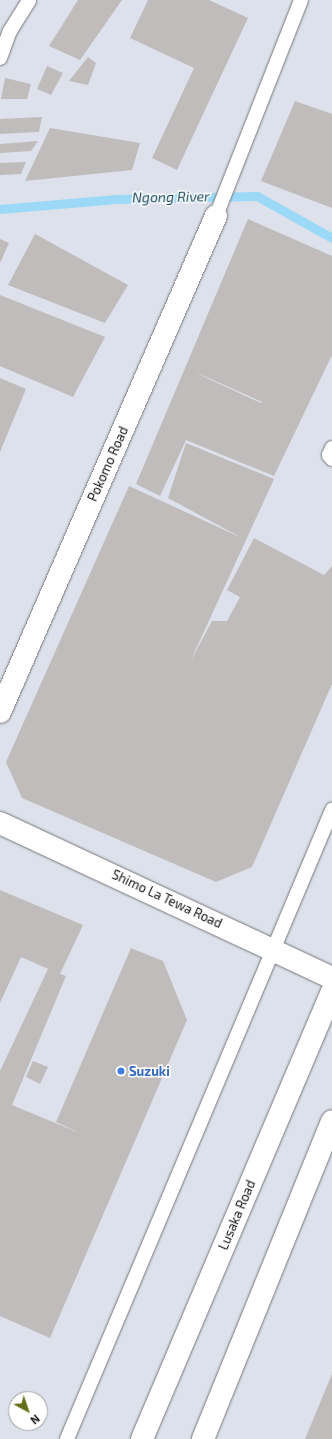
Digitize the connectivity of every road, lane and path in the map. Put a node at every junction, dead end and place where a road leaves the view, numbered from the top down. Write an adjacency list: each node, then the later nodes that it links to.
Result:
1 (29, 0): 3 (lane)
2 (301, 0): 5 (lane)
3 (5, 29): 4 (lane)
4 (0, 58)
5 (216, 216): 8 (street, Pokomo Road)
6 (332, 448): 7 (lane)
7 (332, 460)
8 (0, 712)
9 (332, 810): 11 (lane)
10 (0, 823): 11 (street, Shimo La Tewa Road)
11 (272, 948): 12 (street, Shimo La Tewa Road); 15 (lane)
12 (332, 978)
13 (332, 991): 16 (street, Lusaka Road)
14 (332, 1121): 17 (street)
15 (67, 1439)
16 (142, 1439)
17 (203, 1439)

